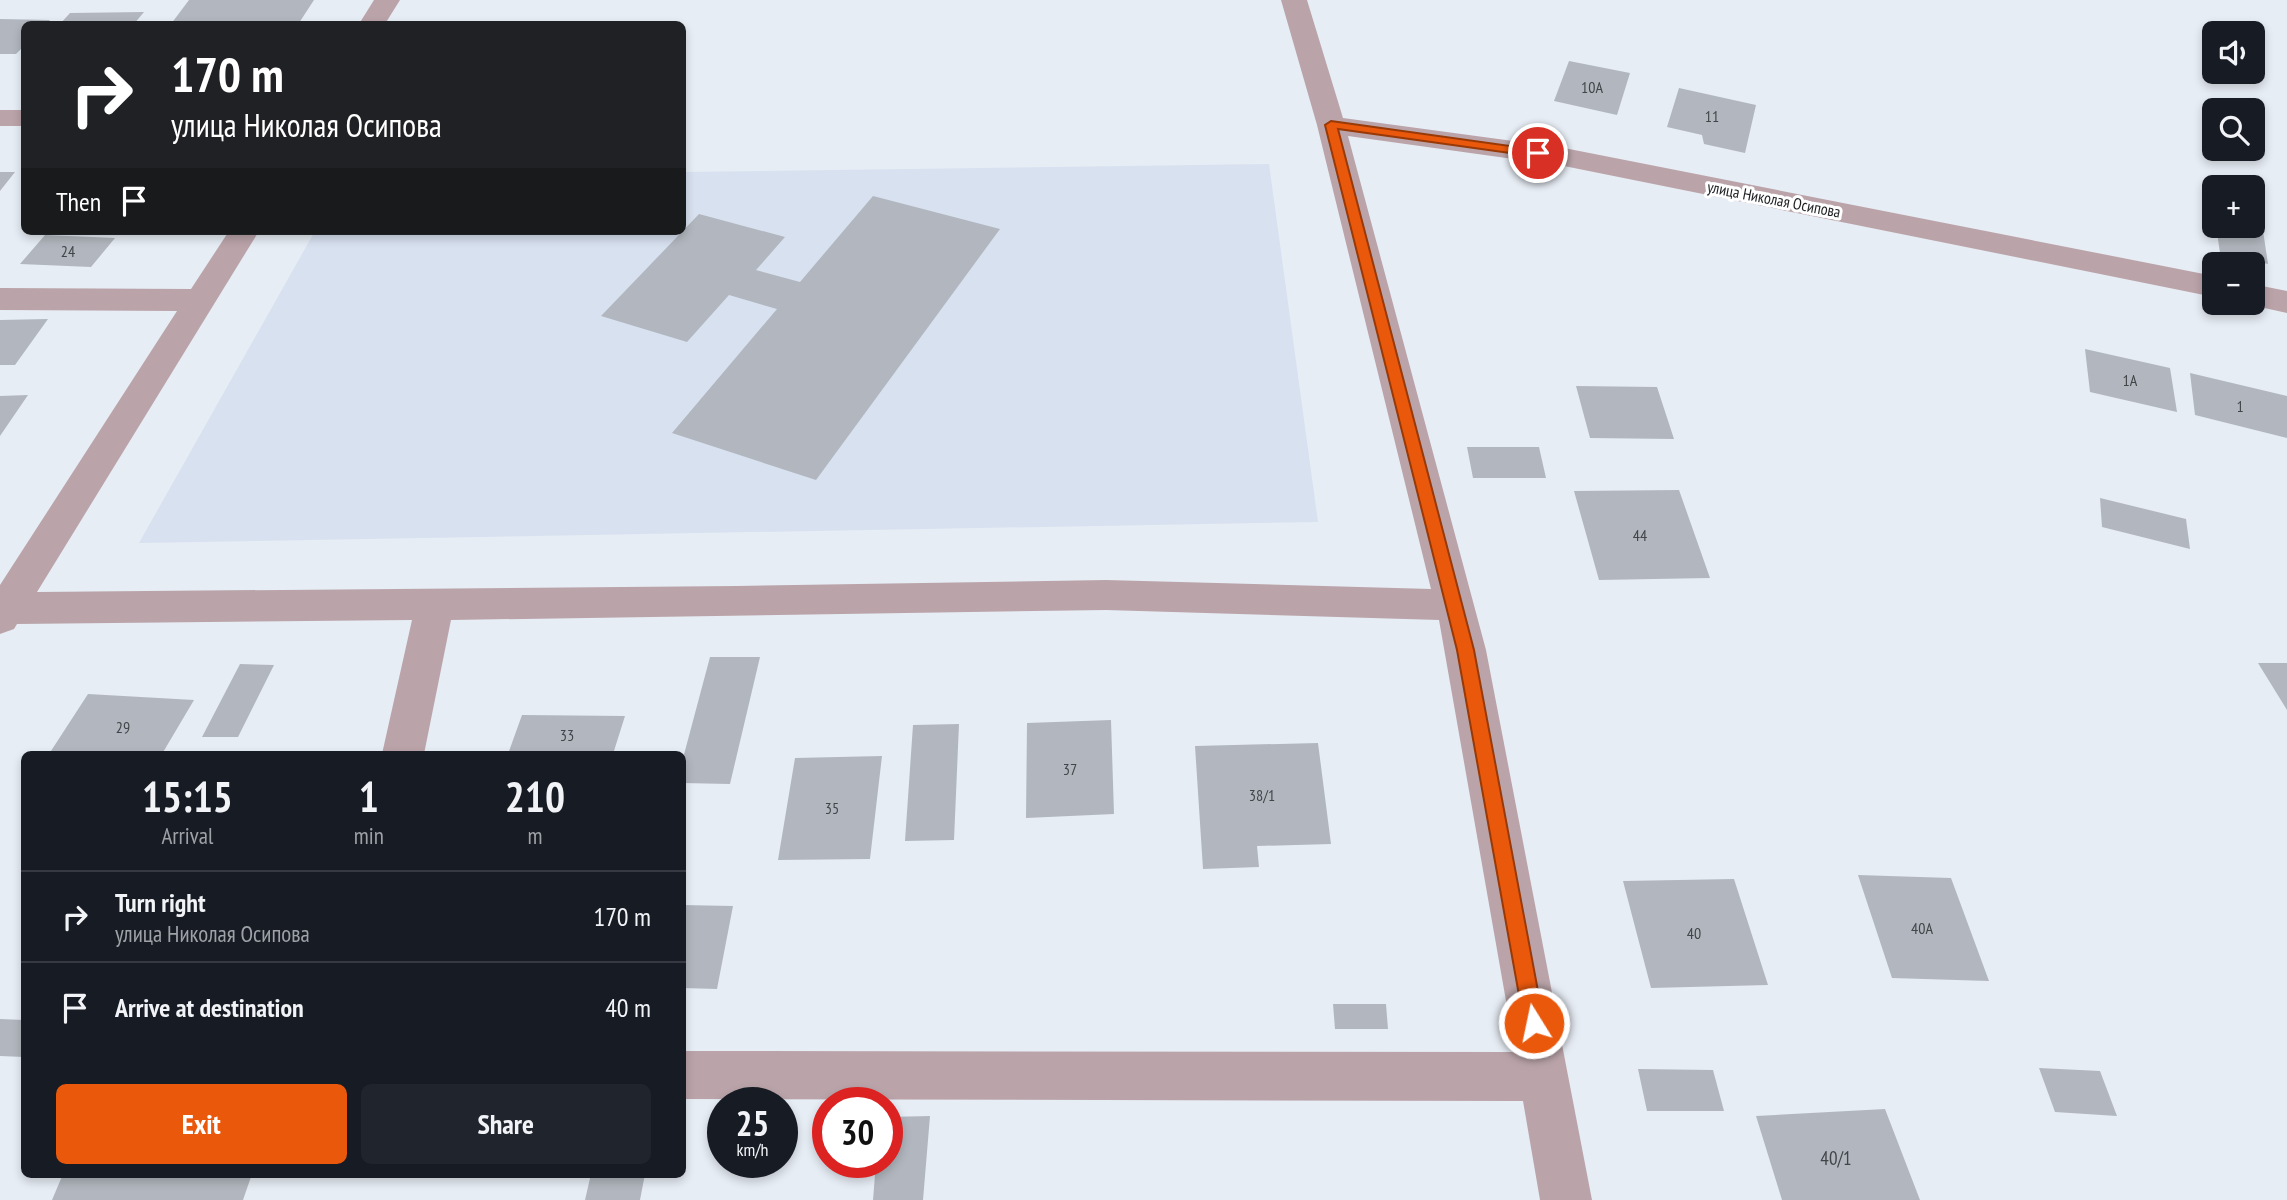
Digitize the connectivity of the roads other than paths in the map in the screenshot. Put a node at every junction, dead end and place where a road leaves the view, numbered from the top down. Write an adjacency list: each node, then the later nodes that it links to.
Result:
1 (387, 0): 3 (street)
2 (1294, 0): 6 (street)
3 (374, 21)
4 (0, 118): 5 (street)
5 (21, 118)
6 (1331, 125): 8 (street, улица Николая Осипова); 14 (street)
7 (242, 235): 11 (street)
8 (2202, 285)
9 (2265, 298): 12 (street)
10 (0, 299): 11 (street)
11 (201, 300): 15 (street)
12 (2287, 302)
13 (435, 603): 14 (street); 15 (street); 16 (street)
14 (1454, 605): 18 (street)
15 (2, 611)
16 (404, 751)
17 (686, 1074): 18 (street)
18 (1544, 1077): 19 (street)
19 (1566, 1200)

